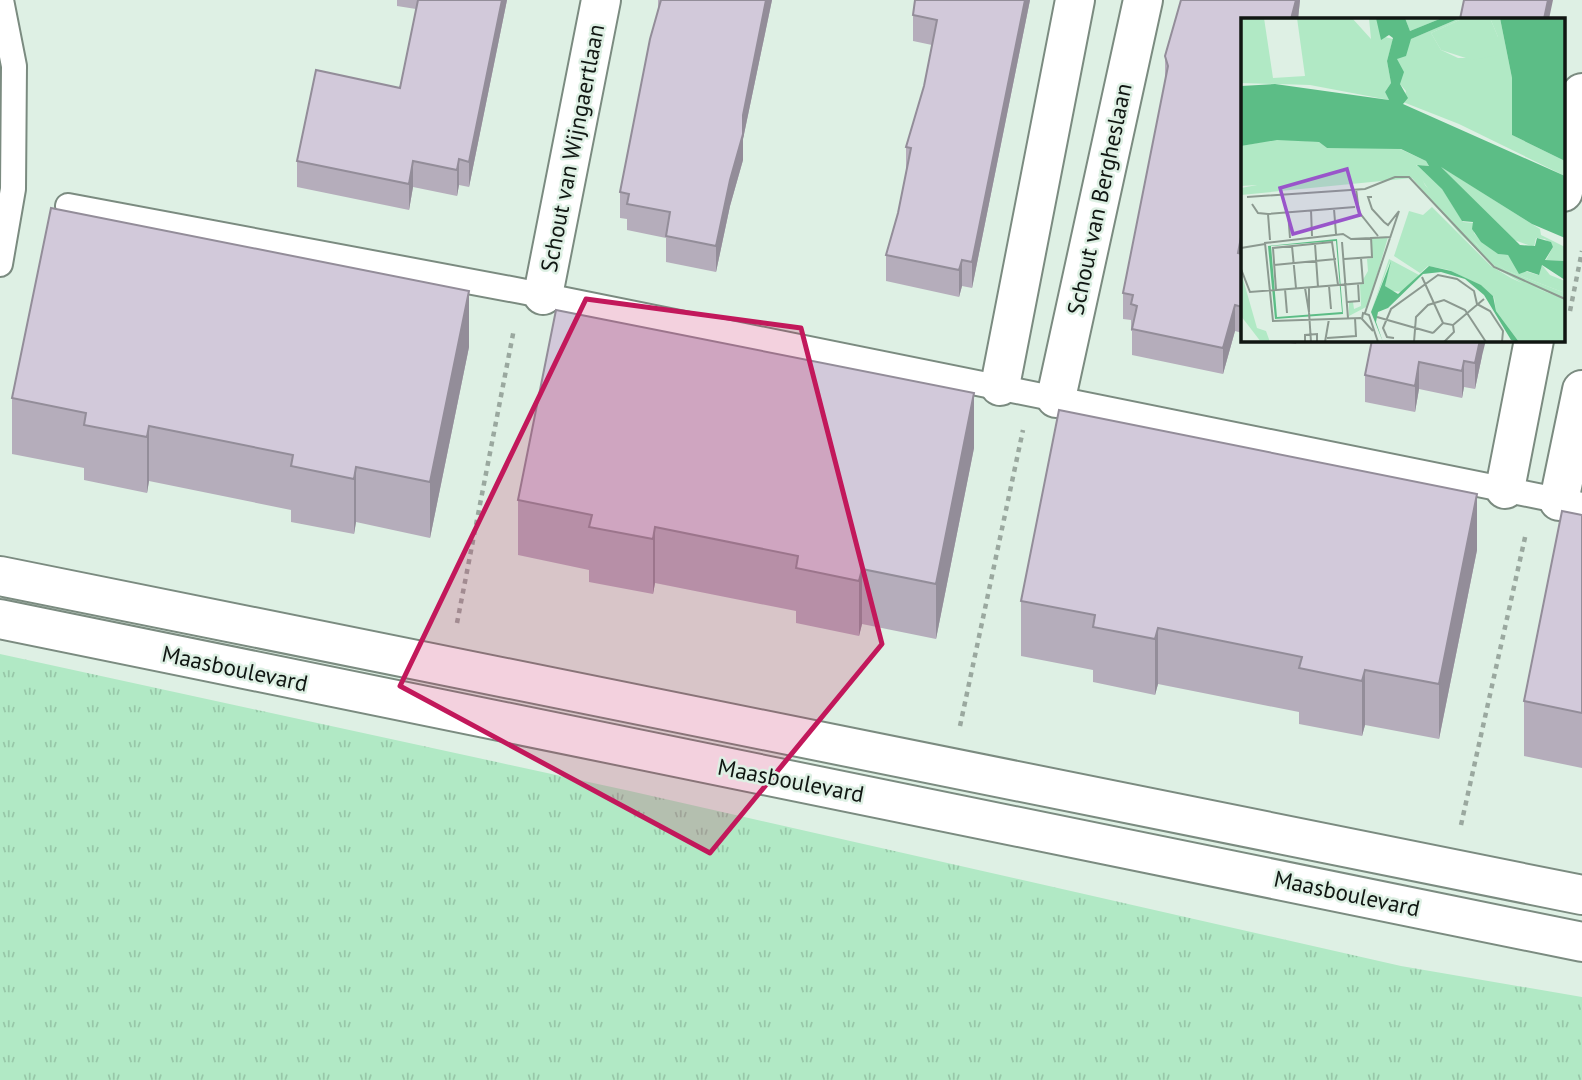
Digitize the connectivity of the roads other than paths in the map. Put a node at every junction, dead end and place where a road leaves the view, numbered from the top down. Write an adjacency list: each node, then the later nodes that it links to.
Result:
1 (1, 0): 8 (lane)
2 (601, 0): 9 (street, Schout van Wijngaertlaan)
3 (1075, 0): 11 (street)
4 (1143, 0): 13 (street, Schout van Bergheslaan)
5 (1582, 93): 6 (street)
6 (1564, 187)
7 (68, 206): 9 (lane)
8 (0, 264)
9 (532, 293): 11 (lane)
10 (1534, 341): 14 (street)
11 (1000, 386): 13 (lane)
12 (1582, 390): 14 (street)
13 (1056, 398): 14 (lane)
14 (1545, 498)
15 (0, 576): 17 (street, Maasboulevard)
16 (0, 619): 18 (street, Maasboulevard)
17 (1582, 895)
18 (1582, 942)

